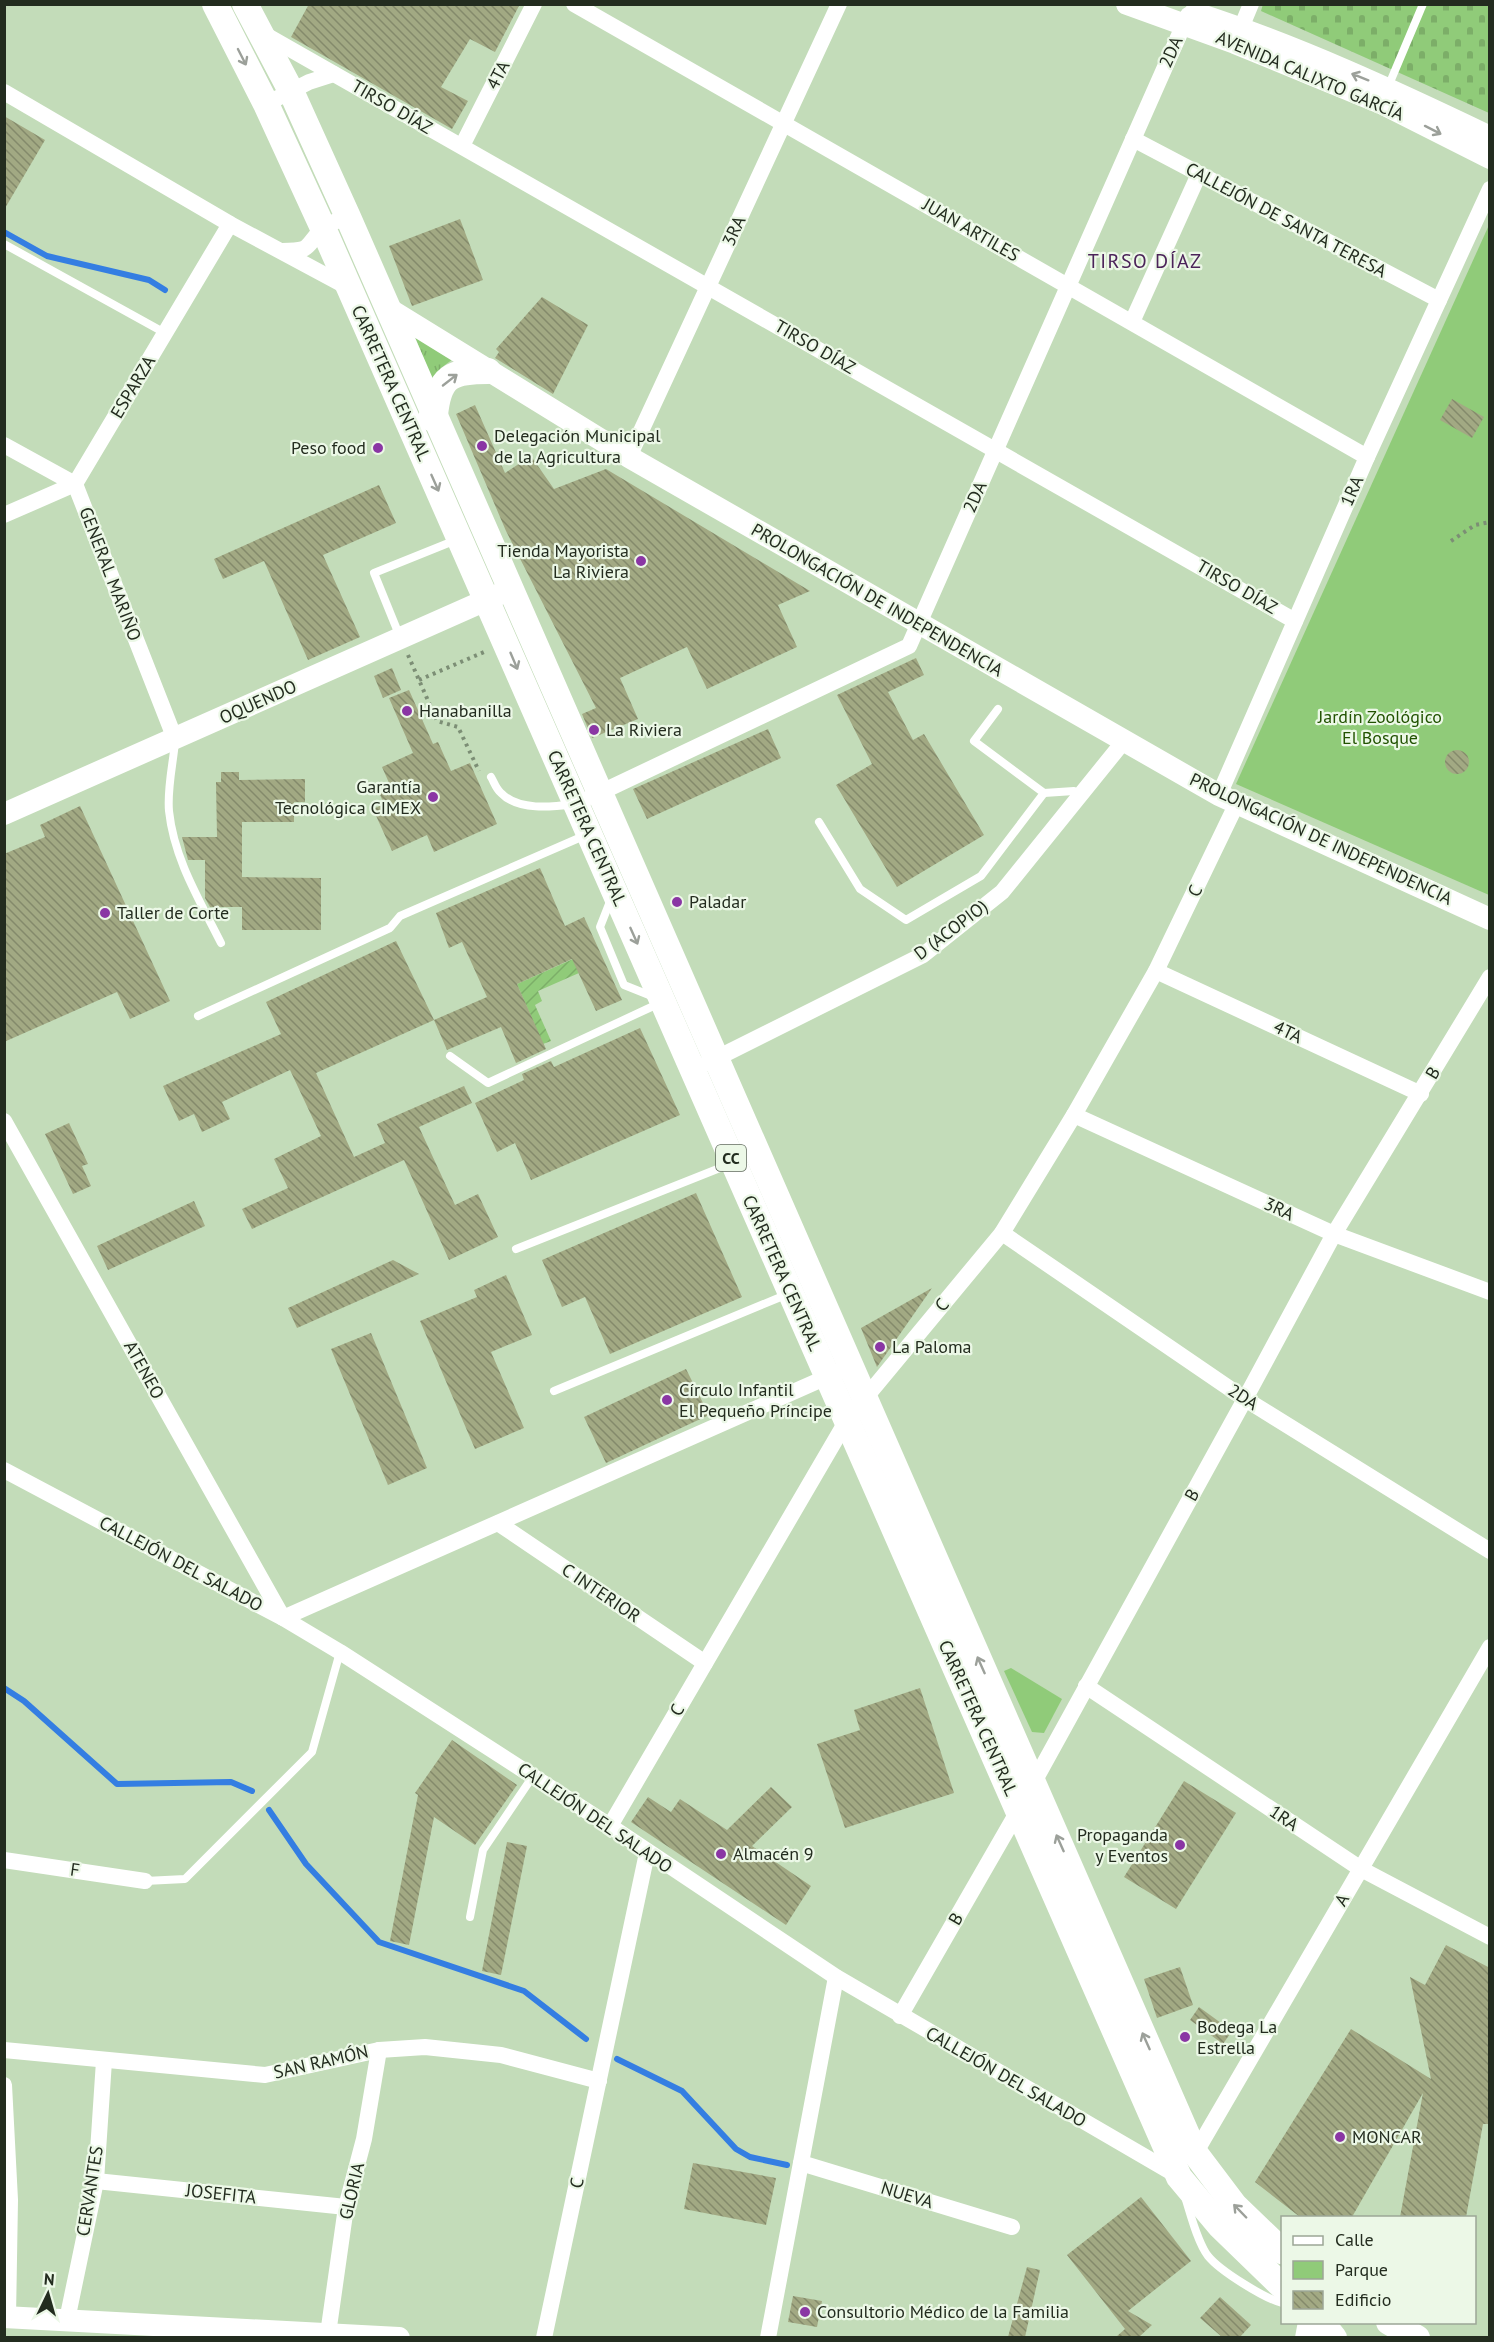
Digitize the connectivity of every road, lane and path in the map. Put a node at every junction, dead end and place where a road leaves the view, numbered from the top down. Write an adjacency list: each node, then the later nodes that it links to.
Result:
1 (215, 4): 16 (main road, CARRETERA CENTRAL / CC, one-way to 16)
2 (245, 4): 10 (main road, CARRETERA CENTRAL / CC)
3 (534, 4): 20 (street, 4TA)
4 (574, 4): 17 (street, JUAN ARTILES)
5 (839, 4): 17 (street, 3RA)
6 (1127, 4): 9 (street, AVENIDA CALIXTO GARCÍA)
7 (1251, 4): 11 (street)
8 (1423, 4): 15 (lane)
9 (1193, 14): 11 (street, AVENIDA CALIXTO GARCÍA); 19 (street, 2DA)
10 (261, 32): 12 (street, TIRSO DÍAZ); 13 (main road, CARRETERA CENTRAL / CC)
11 (1238, 36): 15 (street, AVENIDA CALIXTO GARCÍA)
12 (334, 74): 13 (street, TIRSO DÍAZ); 20 (street, TIRSO DÍAZ)
13 (291, 91): 16 (street, TIRSO DÍAZ); 24 (main road, CARRETERA CENTRAL / CC)
14 (4, 92): 25 (street, PROLONGACIÓN DE INDEPENDENCIA)
15 (1384, 95): 18 (street, AVENIDA CALIXTO GARCÍA); 21 (street, AVENIDA CALIXTO GARCÍA, one-way to 21)
16 (266, 104): 26 (main road, CARRETERA CENTRAL / CC)
17 (784, 124): 29 (street, JUAN ARTILES); 30 (street, 3RA)
18 (1490, 137)
19 (1133, 139): 22 (street, CALLEJÓN DE SANTA TERESA); 29 (street, 2DA)
20 (462, 146): 30 (street, TIRSO DÍAZ)
21 (1490, 158)
22 (1199, 174): 32 (street, CALLEJÓN DE SANTA TERESA); 34 (street)
23 (1490, 189): 32 (street, 1RA)
24 (348, 217): 26 (street); 33 (main road, CARRETERA CENTRAL / CC)
25 (230, 224): 28 (street, PROLONGACIÓN DE INDEPENDENCIA); 35 (street, ESPARZA)
26 (323, 228): 28 (street); 31 (main road, CARRETERA CENTRAL / CC)
27 (4, 244): 35 (lane)
28 (282, 251): 31 (street, PROLONGACIÓN DE INDEPENDENCIA)
29 (1068, 285): 34 (street, JUAN ARTILES); 40 (street, 2DA)
30 (709, 286): 40 (street, TIRSO DÍAZ); 41 (street, 3RA)
31 (350, 288): 33 (street, PROLONGACIÓN DE INDEPENDENCIA); 38 (main road, CARRETERA CENTRAL / CC)
32 (1439, 300): 42 (street, 1RA)
33 (389, 309): 36 (street, PROLONGACIÓN DE INDEPENDENCIA); 37 (main road, CARRETERA CENTRAL / CC)
34 (1132, 322): 42 (street, JUAN ARTILES)
35 (165, 333): 43 (street, ESPARZA)
36 (488, 371): 37 (main road, one-way to 36); 41 (street, PROLONGACIÓN DE INDEPENDENCIA)
37 (435, 415): 38 (main road); 46 (main road, CARRETERA CENTRAL / CC)
38 (411, 429): 46 (main road, CARRETERA CENTRAL / CC, one-way to 46)
39 (4, 445): 43 (street, GENERAL MARIÑO)
40 (996, 449): 50 (street, TIRSO DÍAZ); 51 (street, 2DA)
41 (629, 457): 51 (street, PROLONGACIÓN DE INDEPENDENCIA)
42 (1367, 457): 50 (street, 1RA)
43 (75, 484): 44 (street); 56 (street, GENERAL MARIÑO)
44 (4, 515)
45 (1490, 522): 47 (path)
46 (472, 533): 48 (main road, CARRETERA CENTRAL / CC); 49 (main road, CARRETERA CENTRAL / CC); 52 (lane)
47 (1451, 542)
48 (511, 589): 49 (street, OQUENDO); 59 (main road, CARRETERA CENTRAL / CC)
49 (487, 600): 52 (street, OQUENDO); 63 (main road, CARRETERA CENTRAL / CC, one-way to 63)
50 (1295, 621): 62 (street, 1RA)
51 (918, 624): 57 (street, PROLONGACIÓN DE INDEPENDENCIA); 59 (street, 2DA)
52 (401, 639): 54 (path); 56 (street, OQUENDO)
53 (487, 647): 54 (path)
54 (419, 680): 58 (path)
55 (998, 709): 60 (lane)
56 (175, 739): 64 (street, OQUENDO); 68 (lane)
57 (1124, 741): 61 (street, D (ACOPIO)); 62 (street, PROLONGACIÓN DE INDEPENDENCIA)
58 (487, 779): 63 (lane)
59 (600, 792): 63 (street, 2DA); 66 (main road, CARRETERA CENTRAL / CC)
60 (1044, 793): 61 (lane); 65 (lane)
61 (1079, 796): 74 (street, D (ACOPIO))
62 (1228, 799): 67 (street, PROLONGACIÓN DE INDEPENDENCIA); 69 (street, C)
63 (576, 803): 66 (main road, CARRETERA CENTRAL / CC)
64 (4, 814)
65 (819, 822)
66 (602, 829): 71 (main road, CARRETERA CENTRAL / CC); 72 (lane); 74 (main road, CARRETERA CENTRAL / CC)
67 (1490, 919)
68 (221, 943)
69 (1156, 970): 76 (street, 4TA); 77 (street, C)
70 (1490, 977): 76 (street, B)
71 (663, 1001): 73 (lane); 75 (main road, CARRETERA CENTRAL / CC)
72 (198, 1016)
73 (450, 1056)
74 (716, 1058): 75 (street, D (ACOPIO)); 79 (main road, CARRETERA CENTRAL / CC)
75 (693, 1070): 79 (main road, CARRETERA CENTRAL / CC)
76 (1420, 1094): 81 (street, B)
77 (1074, 1114): 80 (street, C); 81 (street, 3RA)
78 (6, 1129): 94 (street, ATENEO)
79 (746, 1158): 82 (lane); 83 (main road, CARRETERA CENTRAL / CC); 85 (main road, CARRETERA CENTRAL / CC)
80 (1002, 1233): 88 (street, C); 89 (street, 2DA)
81 (1334, 1234): 84 (street, 3RA); 89 (street, B)
82 (516, 1249)
83 (791, 1292): 86 (main road, CARRETERA CENTRAL / CC); 87 (lane)
84 (1490, 1292)
85 (851, 1366): 86 (street); 88 (main road, CARRETERA CENTRAL / CC)
86 (828, 1377): 90 (main road, CARRETERA CENTRAL / CC); 92 (street)
87 (554, 1391)
88 (865, 1399): 90 (street, C); 100 (main road, CARRETERA CENTRAL / CC, one-way to 88)
89 (1245, 1399): 93 (street, 2DA); 98 (street, B)
90 (847, 1420): 97 (street, C); 101 (main road, CARRETERA CENTRAL / CC)
91 (4, 1470): 94 (street, CALLEJÓN DEL SALADO)
92 (498, 1523): 94 (street); 97 (street, C INTERIOR)
93 (1490, 1551)
94 (283, 1618): 96 (street, CALLEJÓN DEL SALADO)
95 (1490, 1647): 105 (street, A)
96 (340, 1652): 99 (street, CALLEJÓN DEL SALADO); 106 (lane)
97 (705, 1663): 102 (street, C)
98 (1086, 1686): 100 (street, B); 105 (street, 1RA)
99 (533, 1776): 102 (street, CALLEJÓN DEL SALADO); 107 (lane)
100 (1033, 1783): 101 (street, B); 116 (main road, CARRETERA CENTRAL / CC, one-way to 100)
101 (1018, 1811): 110 (street, B); 118 (main road, CARRETERA CENTRAL / CC)
102 (610, 1826): 103 (street, CALLEJÓN DEL SALADO)
103 (647, 1853): 109 (street, CALLEJÓN DEL SALADO); 114 (street, C)
104 (4, 1860): 106 (street, F)
105 (1360, 1869): 108 (street, 1RA); 116 (street, A)
106 (145, 1881)
107 (470, 1917)
108 (1490, 1937)
109 (836, 1977): 110 (street, CALLEJÓN DEL SALADO); 117 (street)
110 (900, 2016): 118 (street, CALLEJÓN DEL SALADO)
111 (4, 2050): 113 (street, SAN RAMÓN)
112 (379, 2050): 113 (street, SAN RAMÓN); 114 (street, SAN RAMÓN); 120 (street, GLORIA)
113 (104, 2061): 119 (street, CERVANTES)
114 (599, 2080): 131 (street, C)
115 (4, 2085): 125 (street)
116 (1195, 2153): 118 (street, A); 122 (main road, CARRETERA CENTRAL / CC, one-way to 116)
117 (801, 2163): 121 (street, NUEVA); 132 (street)
118 (1179, 2177): 123 (main road, CARRETERA CENTRAL / CC); 124 (lane)
119 (96, 2181): 120 (street, JOSEFITA); 126 (street, CERVANTES)
120 (346, 2207): 129 (street, GLORIA)
121 (1012, 2227)
122 (1281, 2249)
123 (1281, 2285)
124 (1281, 2303)
125 (6, 2317): 126 (street)
126 (67, 2320): 129 (street)
127 (1323, 2324): 133 (main road)
128 (1393, 2324): 134 (main road)
129 (328, 2334): 130 (street)
130 (399, 2337)
131 (544, 2337)
132 (768, 2337)
133 (1334, 2337)
134 (1418, 2337)

